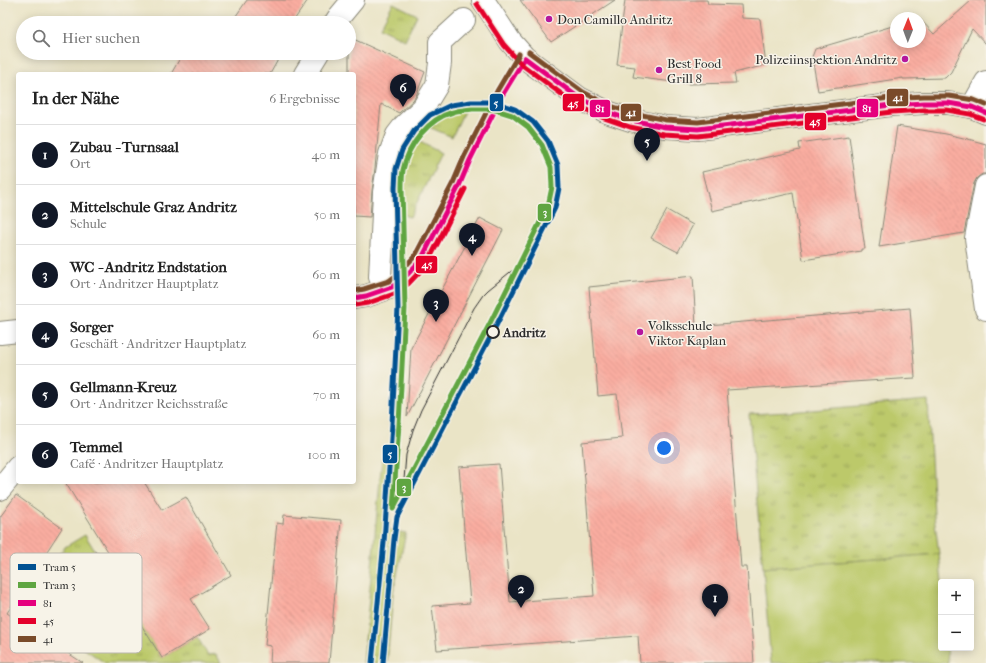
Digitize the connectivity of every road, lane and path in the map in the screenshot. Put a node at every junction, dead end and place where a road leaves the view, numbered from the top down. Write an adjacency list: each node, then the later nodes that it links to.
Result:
1 (353, 0): 3 (street)
2 (483, 0): 8 (street)
3 (341, 16)
4 (464, 20): 10 (street)
5 (314, 60): 6 (street)
6 (306, 72)
7 (986, 82): 8 (street)
8 (979, 110)
9 (986, 186): 11 (street)
10 (356, 298)
11 (986, 309)
12 (16, 331): 13 (street)
13 (0, 333)
14 (16, 469): 15 (street)
15 (0, 489)

